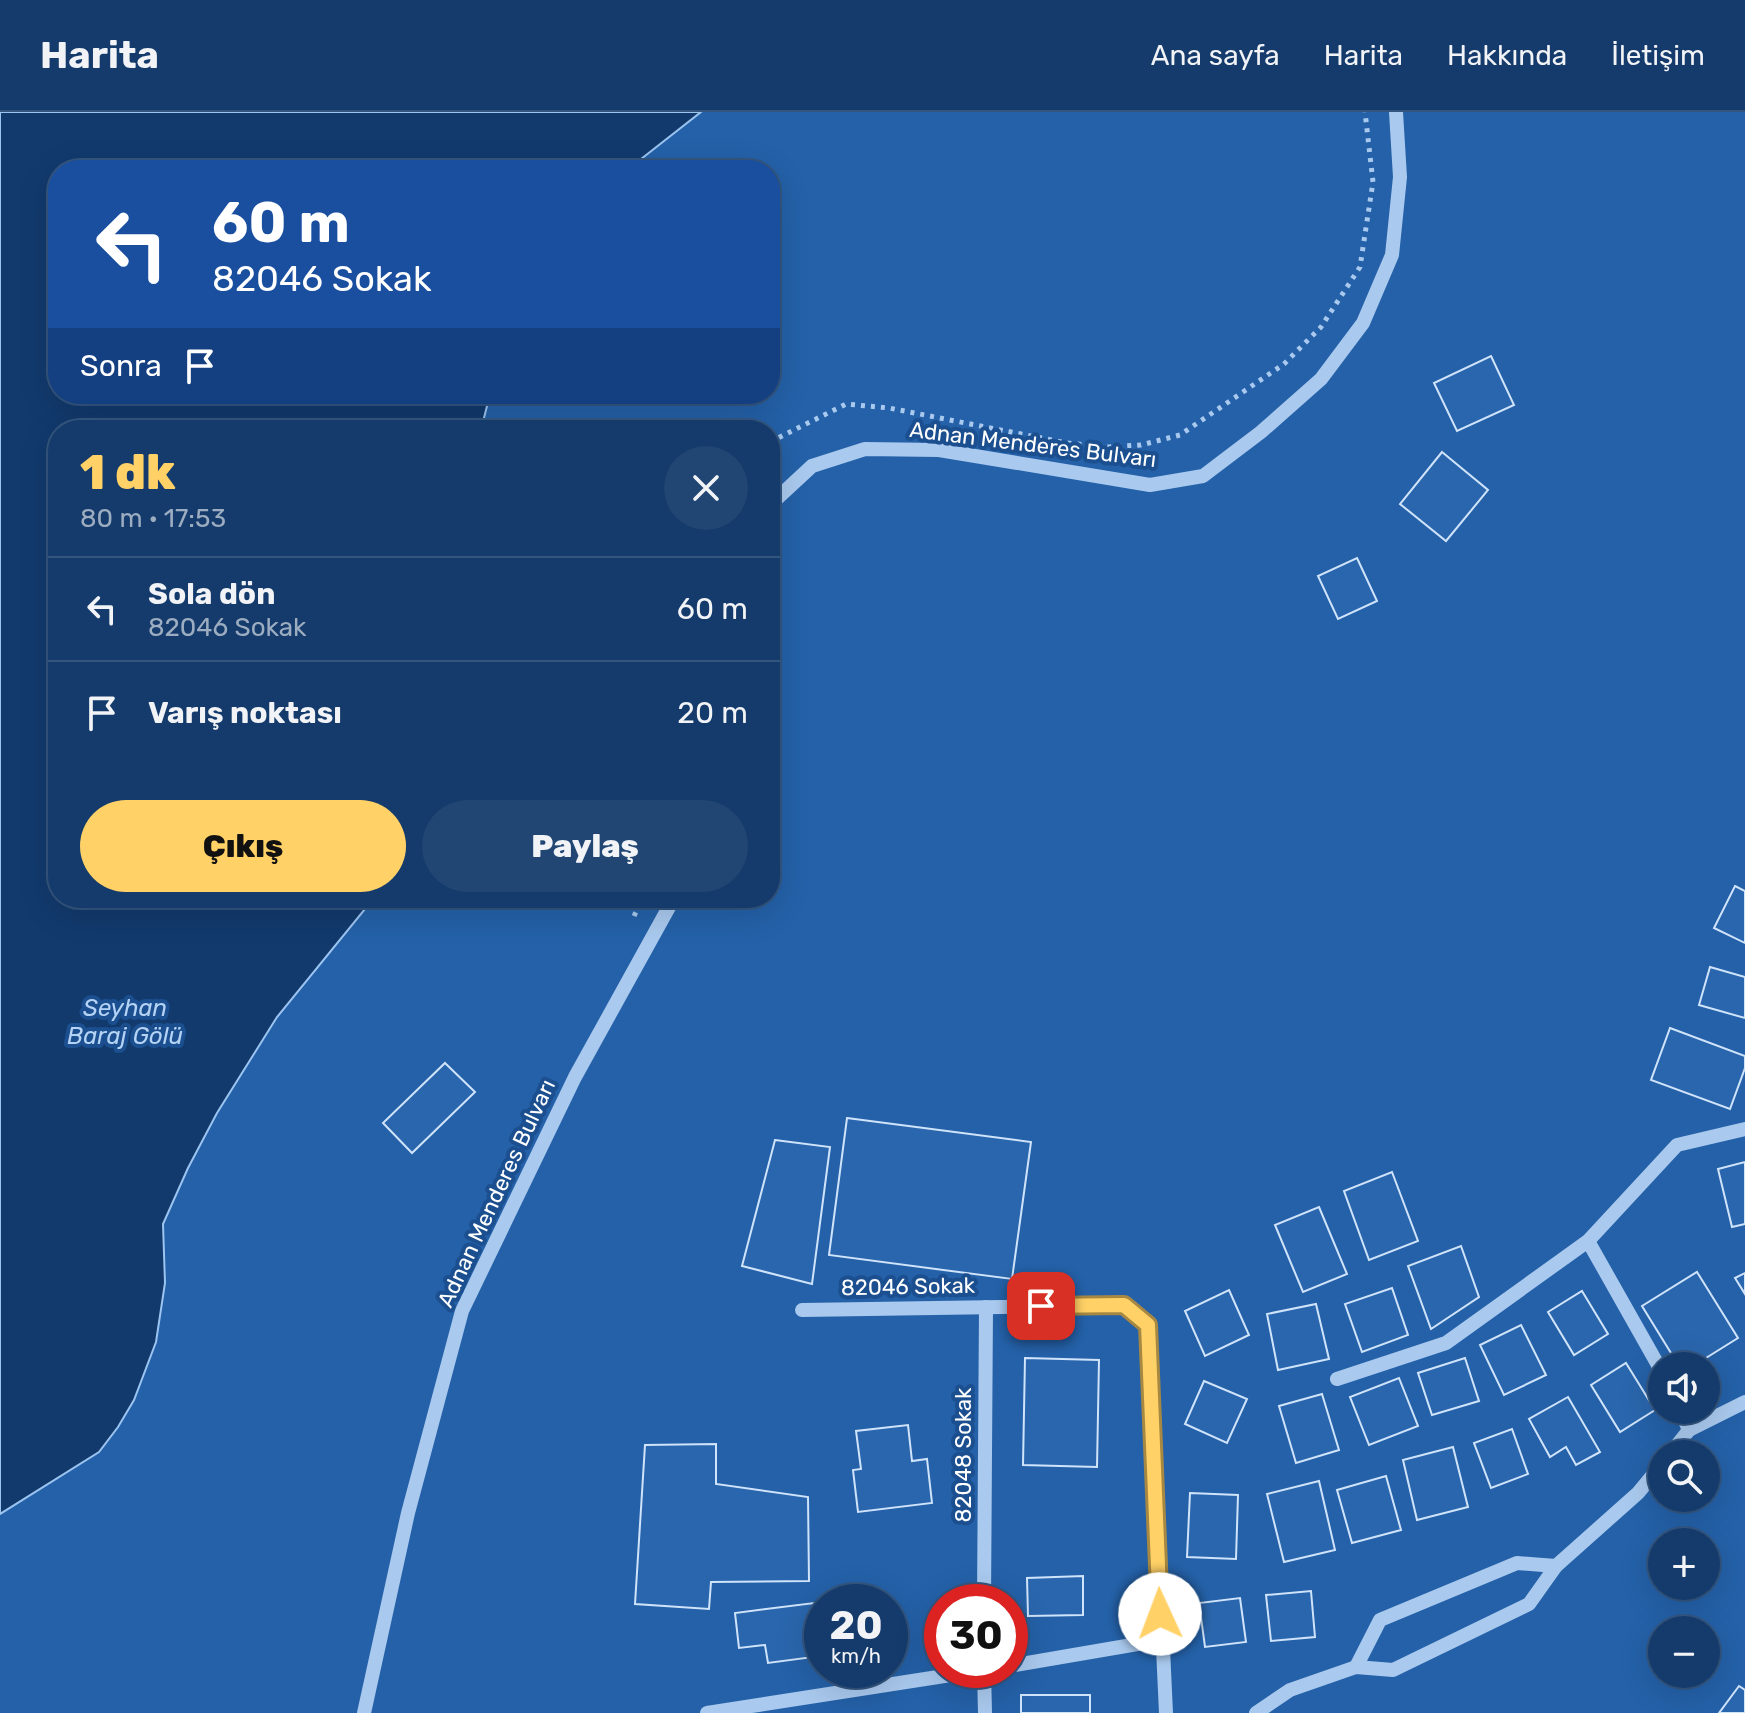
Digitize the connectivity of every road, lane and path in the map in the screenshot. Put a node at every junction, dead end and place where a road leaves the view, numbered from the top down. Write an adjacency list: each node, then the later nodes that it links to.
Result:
1 (1365, 112): 3 (path)
2 (1396, 112): 4 (street, Adnan Menderes Bulvarı)
3 (780, 437)
4 (780, 496)
5 (668, 908): 24 (street, Adnan Menderes Bulvarı)
6 (1745, 1129): 7 (street)
7 (1588, 1241): 10 (street); 11 (street)
8 (986, 1307): 9 (street, 82046 Sokak); 18 (street, 82048 Sokak); 19 (street, 82046 Sokak)
9 (802, 1310)
10 (1651, 1352)
11 (1337, 1379)
12 (1745, 1402): 14 (street)
13 (1686, 1424): 14 (street)
14 (1689, 1430): 15 (street)
15 (1681, 1440)
16 (1648, 1481): 17 (street)
17 (1556, 1566): 21 (street); 21 (street)
18 (984, 1584)
19 (1161, 1640): 20 (street); 27 (street, 82046 Sokak)
20 (1028, 1663)
21 (1356, 1667): 28 (street)
22 (924, 1679): 25 (street)
23 (984, 1688): 26 (street)
24 (364, 1713)
25 (707, 1713)
26 (985, 1713)
27 (1166, 1713)
28 (1256, 1713)

